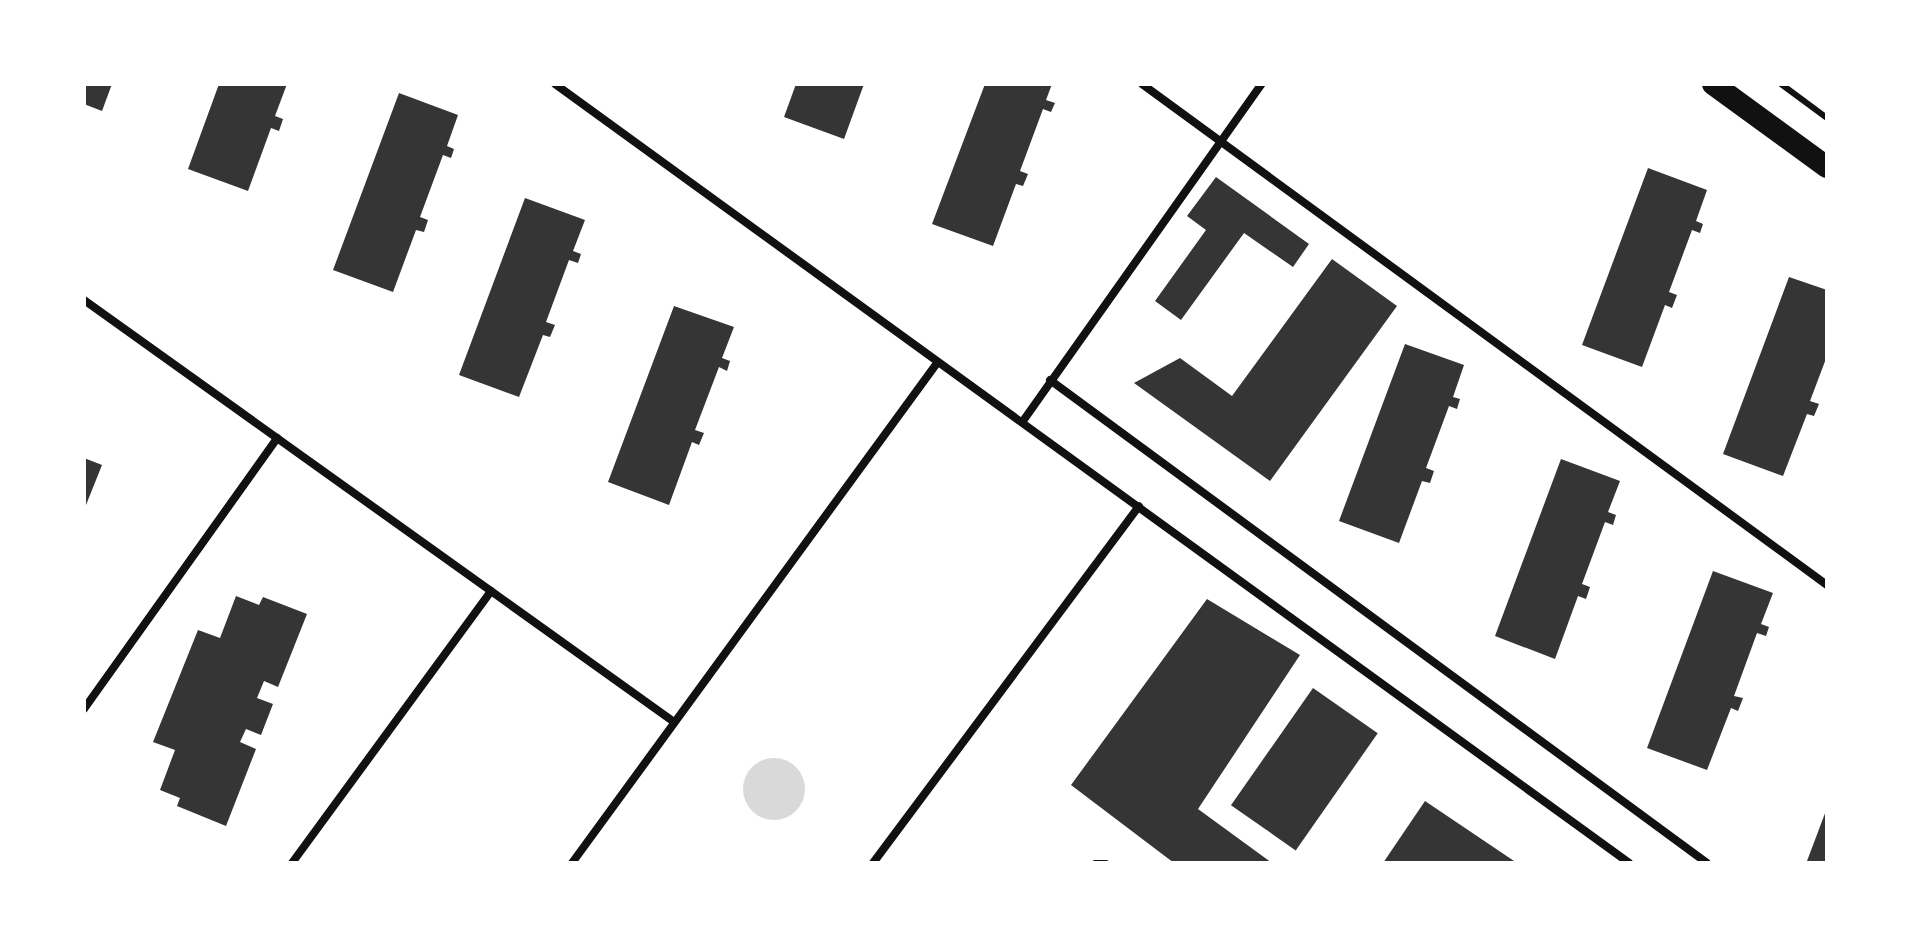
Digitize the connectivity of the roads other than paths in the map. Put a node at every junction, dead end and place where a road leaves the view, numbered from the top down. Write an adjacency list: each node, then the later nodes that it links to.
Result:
1 (555, 84): 10 (street)
2 (1142, 84): 7 (street)
3 (1262, 84): 7 (street)
4 (1713, 84): 8 (highway)
5 (1781, 84): 6 (lane)
6 (1827, 118)
7 (1221, 140): 11 (street); 15 (street)
8 (1827, 167)
9 (84, 300): 13 (street)
10 (937, 363): 12 (street); 18 (street)
11 (1050, 380): 12 (street); 25 (street)
12 (1023, 421): 14 (street)
13 (277, 438): 16 (street); 17 (street)
14 (1139, 506): 21 (street); 24 (street)
15 (1827, 585)
16 (491, 591): 18 (street); 19 (street)
17 (84, 709)
18 (674, 722): 20 (street)
19 (292, 863)
20 (572, 863)
21 (873, 863)
22 (1095, 863): 23 (lane)
23 (1106, 863)
24 (1629, 863)
25 (1707, 863)

